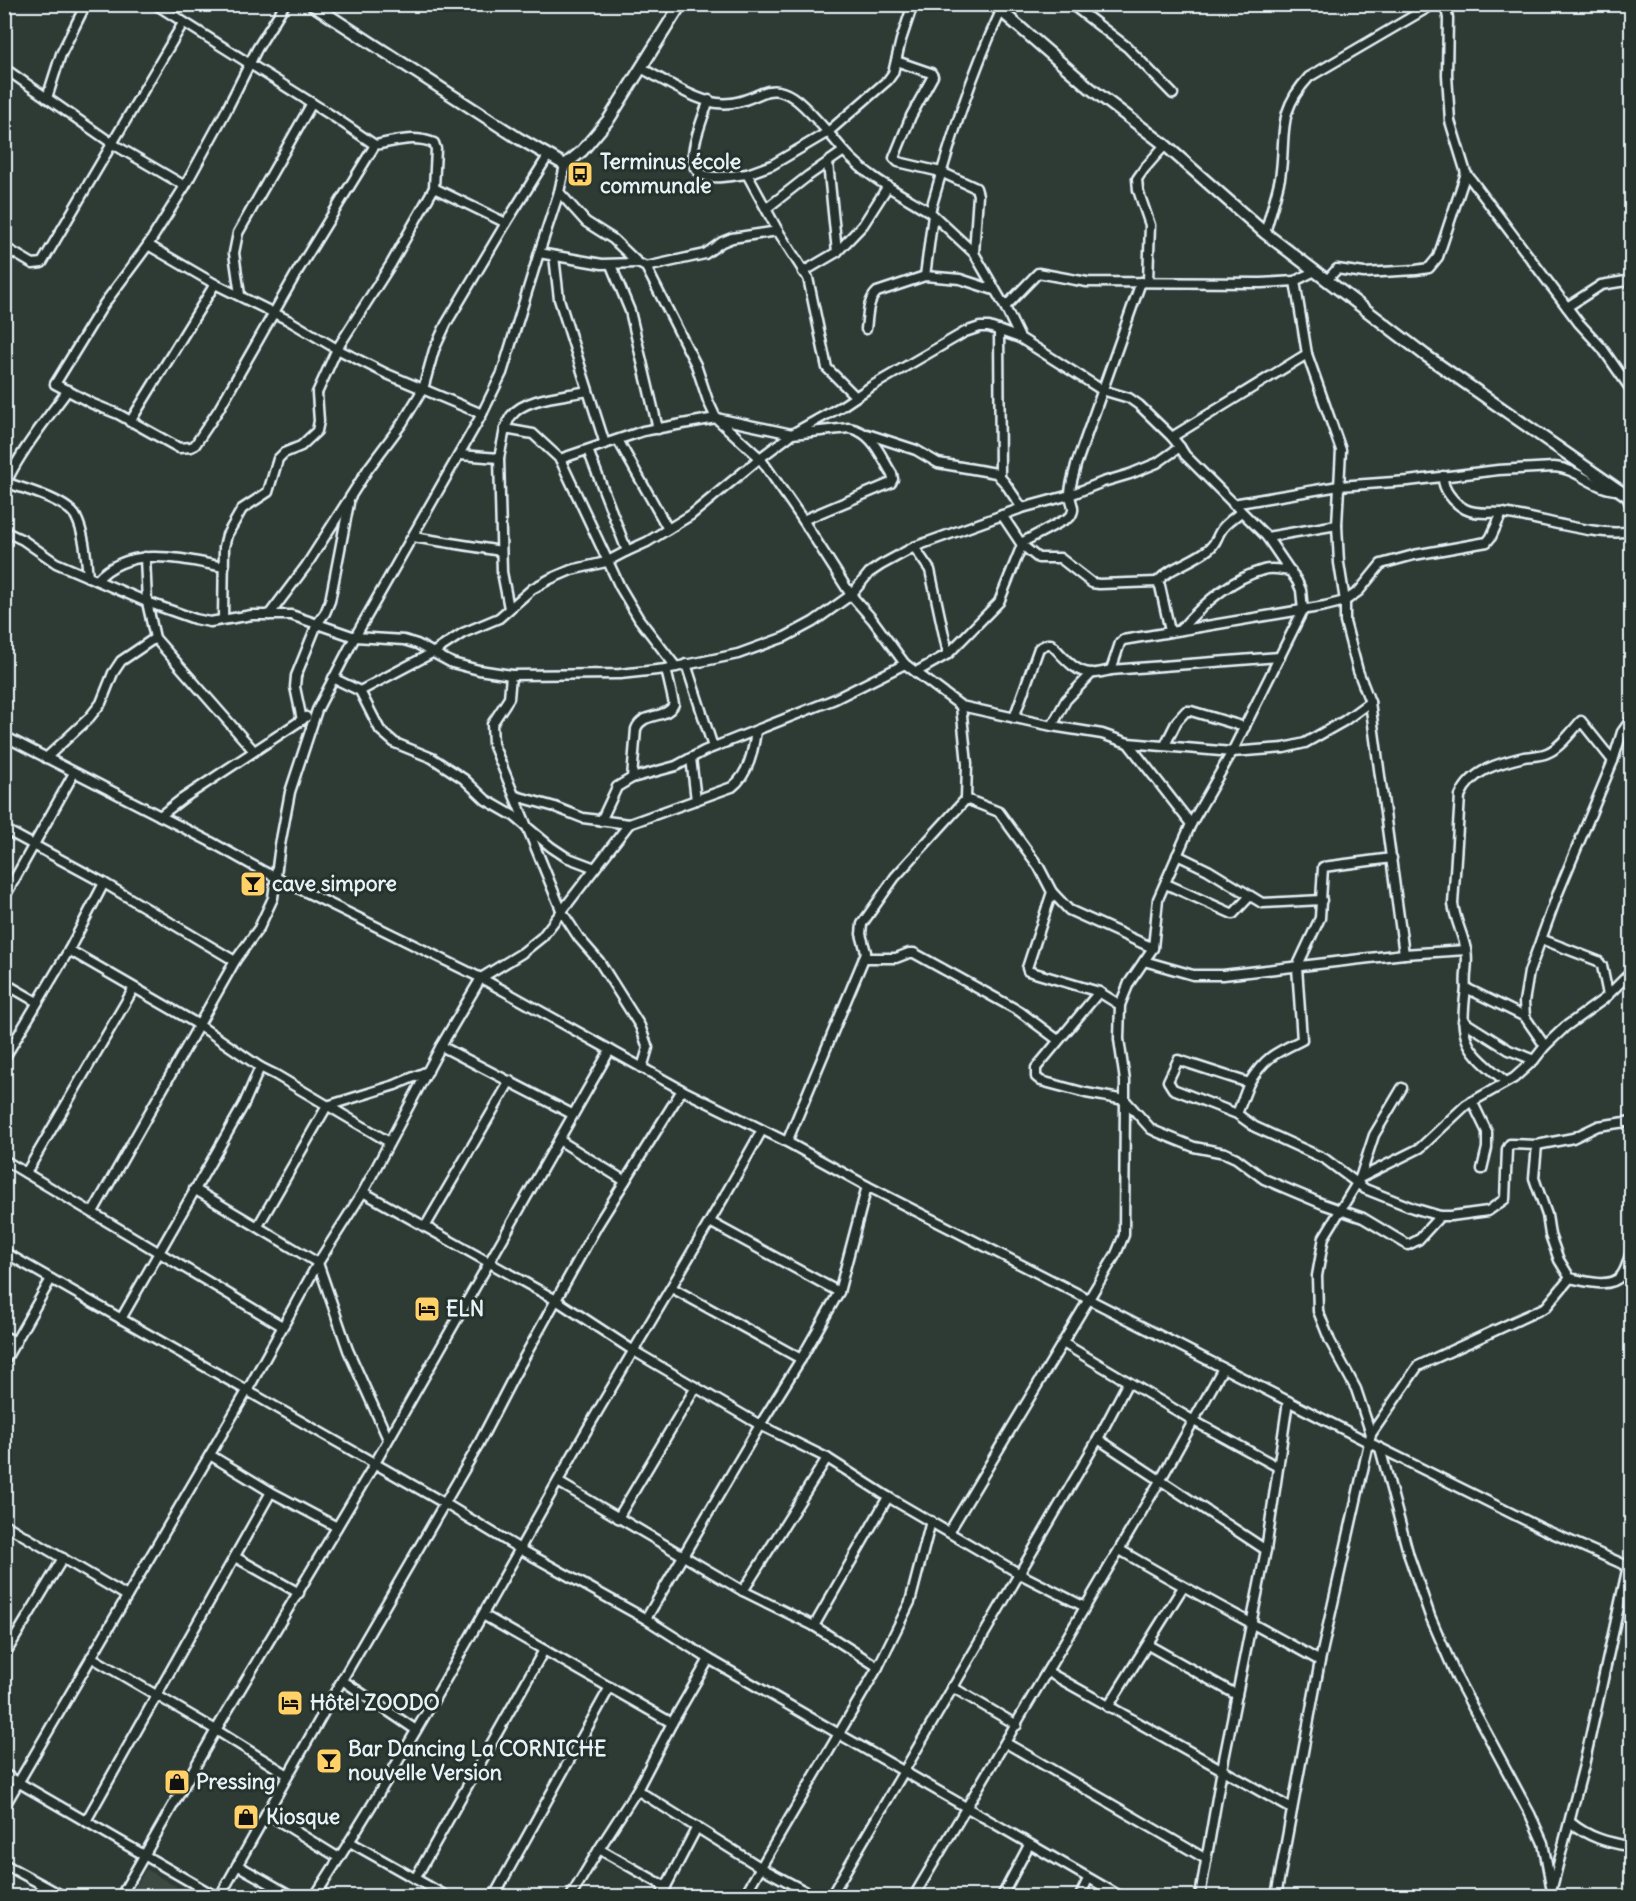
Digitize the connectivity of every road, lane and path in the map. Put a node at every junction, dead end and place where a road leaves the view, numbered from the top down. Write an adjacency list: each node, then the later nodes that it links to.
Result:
1 (86, 4): 17 (street)
2 (155, 4): 11 (street)
3 (285, 4): 13 (street)
4 (311, 4): 25 (street)
5 (681, 4): 15 (street)
6 (913, 4): 12 (street)
7 (1071, 4): 16 (street)
8 (1434, 4): 39 (street)
9 (1440, 4): 29 (street)
10 (997, 8): 23 (street); 28 (street)
11 (183, 23): 13 (street); 21 (street)
12 (896, 61): 20 (street); 28 (street)
13 (249, 63): 19 (street); 31 (street)
14 (4, 68): 17 (street)
15 (641, 68): 18 (street); 27 (street)
16 (1173, 94)
17 (47, 98): 21 (street)
18 (709, 100): 20 (street); 30 (street)
19 (312, 103): 22 (street); 57 (street)
20 (828, 132): 24 (street); 30 (street)
21 (113, 144): 31 (street); 41 (street)
22 (375, 145): 33 (street); 60 (street)
23 (1166, 145): 39 (street); 53 (street)
24 (844, 151): 26 (street); 32 (street)
25 (549, 156): 27 (street); 37 (street)
26 (828, 163): 35 (street); 42 (street)
27 (565, 165): 34 (street)
28 (941, 172): 36 (street); 44 (street)
29 (1466, 173): 51 (street); 59 (street)
30 (747, 174): 35 (street)
31 (185, 186): 40 (street)
32 (888, 186): 36 (street); 42 (street)
33 (435, 188): 37 (street); 64 (street)
34 (559, 192): 43 (street); 47 (street)
35 (767, 208): 38 (street)
36 (932, 213): 44 (street); 50 (street)
37 (506, 223): 66 (street)
38 (778, 231): 47 (street); 49 (street)
39 (1265, 232): 48 (street)
40 (148, 245): 55 (street); 67 (street)
41 (4, 247)
42 (837, 252): 49 (street)
43 (538, 253): 45 (street); 72 (street)
44 (974, 253): 56 (street)
45 (554, 256): 46 (street); 69 (street)
46 (611, 265): 47 (street); 76 (street)
47 (642, 265): 73 (street)
48 (1316, 271): 51 (street); 54 (street)
49 (803, 272): 71 (street)
50 (925, 276): 56 (street); 61 (street)
51 (1328, 279): 92 (street)
52 (1632, 280): 59 (street)
53 (1145, 281): 54 (street); 58 (street); 68 (street)
54 (1295, 281): 65 (street)
55 (215, 284): 57 (street); 74 (street)
56 (994, 290): 58 (street)
57 (240, 295): 60 (street)
58 (1005, 307): 63 (street)
59 (1567, 307): 70 (street)
60 (275, 313): 64 (street); 74 (street)
61 (866, 329)
62 (999, 330): 63 (street); 71 (street); 89 (street)
63 (1020, 338): 68 (street)
64 (337, 349): 66 (street); 114 (street)
65 (1307, 354): 79 (street); 91 (street)
66 (423, 389): 72 (street); 94 (street)
67 (68, 390): 74 (street); 90 (street)
68 (1102, 390): 79 (street); 93 (street)
69 (587, 391): 75 (street); 81 (street)
70 (1632, 391)
71 (855, 396): 77 (street)
72 (482, 414): 84 (street)
73 (716, 418): 76 (street); 77 (street); 86 (street)
74 (130, 422)
75 (505, 429): 85 (street); 87 (street)
76 (658, 429): 80 (street)
77 (792, 434): 78 (street); 86 (street)
78 (867, 434): 89 (street); 101 (street)
79 (1172, 437): 82 (street)
80 (618, 440): 81 (street); 103 (street)
81 (605, 444): 83 (street)
82 (1180, 447): 93 (street); 95 (street)
83 (588, 450): 87 (street); 111 (street)
84 (460, 455): 85 (street); 106 (street)
85 (499, 458): 110 (street)
86 (760, 458): 101 (street); 103 (street)
87 (560, 459): 113 (street)
88 (1443, 476): 91 (street); 92 (street); 99 (street)
89 (1000, 477): 96 (street)
90 (5, 485): 116 (street)
91 (1339, 486): 95 (street); 102 (street)
92 (1626, 493): 97 (street)
93 (1070, 495): 96 (street); 108 (street)
94 (350, 497): 123 (street); 125 (street)
95 (1233, 504): 98 (street)
96 (1022, 508): 100 (street)
97 (1632, 508)
98 (1241, 512): 107 (street); 117 (street)
99 (1502, 513): 105 (street); 119 (street)
100 (1002, 515): 108 (street); 109 (street)
101 (803, 520): 118 (street)
102 (1337, 525): 107 (street); 119 (street)
103 (668, 529): 111 (street)
104 (4, 531): 116 (street)
105 (1632, 531)
106 (412, 537): 110 (street); 128 (street)
107 (1267, 537): 115 (street)
108 (1022, 544): 117 (street); 131 (street)
109 (914, 547): 118 (street); 131 (street)
110 (501, 551): 121 (street)
111 (627, 551): 113 (street)
112 (145, 557): 114 (street); 116 (street); 120 (street)
113 (606, 562): 121 (street); 135 (street)
114 (224, 567): 124 (street)
115 (1290, 571): 122 (street); 126 (street)
116 (92, 579): 120 (street)
117 (1157, 582): 127 (street)
118 (851, 595): 133 (street); 134 (street)
119 (1345, 601): 122 (street); 142 (street)
120 (147, 602): 124 (street); 129 (street)
121 (509, 608): 130 (street)
122 (1303, 610): 126 (street); 132 (street)
123 (269, 615): 124 (street); 125 (street)
124 (223, 620)
125 (317, 624): 128 (street); 147 (street)
126 (1180, 630): 127 (street)
127 (1170, 631): 136 (street)
128 (355, 637): 130 (street); 140 (street)
129 (155, 638): 155 (street); 157 (street)
130 (434, 652): 139 (street); 141 (street)
131 (948, 654): 137 (street)
132 (1280, 657): 136 (street); 149 (street)
133 (686, 664): 135 (street); 154 (street)
134 (905, 664): 137 (street); 150 (street)
135 (671, 668): 139 (street); 161 (street)
136 (1111, 670): 138 (street)
137 (916, 672): 143 (street)
138 (1092, 674): 145 (street); 148 (street)
139 (511, 675): 162 (street)
140 (333, 678): 141 (street); 144 (street)
141 (360, 691): 169 (street)
142 (1370, 702): 156 (street); 173 (street)
143 (961, 706): 145 (street); 163 (street)
144 (317, 710): 147 (street); 175 (street)
145 (1014, 718): 148 (street)
146 (1632, 718): 159 (street)
147 (302, 720): 155 (street)
148 (1052, 726): 152 (street)
149 (1245, 727): 153 (street); 156 (street)
150 (756, 731): 154 (street); 164 (street)
151 (4, 736): 157 (street)
152 (1128, 743): 153 (street); 168 (street)
153 (1165, 745): 156 (street)
154 (713, 747): 158 (street)
155 (254, 751): 165 (street)
156 (1232, 752): 168 (street)
157 (46, 758): 160 (street)
158 (691, 758): 161 (street); 164 (street)
159 (1613, 761): 183 (street); 186 (street)
160 (74, 772): 165 (street); 171 (street)
161 (632, 778): 166 (street)
162 (516, 796): 166 (street); 169 (street)
163 (966, 799): 178 (street); 188 (street)
164 (696, 800): 167 (street)
165 (160, 816): 175 (street)
166 (601, 821): 167 (street)
167 (629, 824): 174 (street)
168 (1191, 824): 172 (street)
169 (528, 828): 174 (street); 182 (street)
170 (4, 829): 171 (street)
171 (33, 844): 176 (street); 180 (street)
172 (1177, 855): 177 (street); 179 (street)
173 (1392, 858): 181 (street); 187 (street)
174 (595, 868): 182 (street)
175 (276, 878): 189 (street); 193 (street)
176 (104, 883): 185 (street); 189 (street)
177 (1166, 884): 179 (street); 184 (street)
178 (1052, 892): 184 (street); 197 (street)
179 (1250, 896): 181 (street)
180 (4, 898)
181 (1322, 900): 191 (street)
182 (562, 912): 193 (street); 211 (street)
183 (1541, 939): 198 (street); 201 (street)
184 (1153, 948): 190 (street)
185 (69, 950): 195 (street); 199 (street)
186 (1466, 950): 187 (street); 196 (street)
187 (1404, 954): 191 (street)
188 (864, 958): 204 (street); 227 (street)
189 (235, 961): 203 (street)
190 (1144, 961): 191 (street); 200 (street)
191 (1297, 966): 215 (street)
192 (1632, 971): 198 (street)
193 (481, 978): 205 (street); 207 (street)
194 (4, 983): 199 (street)
195 (134, 988): 203 (street); 231 (street)
196 (1467, 988): 201 (street); 202 (street)
197 (1099, 992): 200 (street); 204 (street)
198 (1608, 995): 206 (street)
199 (37, 1002): 208 (street)
200 (1120, 1005): 218 (street)
201 (1525, 1017): 206 (street)
202 (1463, 1021): 209 (street); 214 (street)
203 (199, 1025): 210 (street); 238 (street)
204 (1058, 1040): 218 (street)
205 (441, 1046): 212 (street); 213 (street)
206 (1545, 1047): 209 (street)
207 (610, 1050): 211 (street); 221 (street)
208 (4, 1059)
209 (1534, 1060): 214 (street)
210 (260, 1067): 220 (street); 235 (street)
211 (642, 1068): 217 (street)
212 (428, 1070): 220 (street); 226 (street)
213 (510, 1081): 221 (street); 242 (street)
214 (1506, 1082): 219 (street)
215 (1249, 1083): 222 (street); 222 (street)
216 (1402, 1088): 233 (street)
217 (682, 1090): 224 (street); 232 (street)
218 (1125, 1100): 237 (street); 252 (street)
219 (1472, 1101): 230 (street); 233 (street)
220 (327, 1106): 226 (street); 241 (street)
221 (572, 1114): 225 (street)
222 (1237, 1114): 233 (street)
223 (1632, 1121): 228 (street)
224 (762, 1130): 227 (street); 240 (street)
225 (560, 1140): 232 (street); 247 (street)
226 (389, 1142): 236 (street)
227 (787, 1142): 234 (street)
228 (1536, 1144): 239 (street); 248 (street)
229 (4, 1160): 231 (street)
230 (1482, 1168)
231 (26, 1173): 238 (street)
232 (625, 1181): 253 (street)
233 (1359, 1181): 237 (street); 239 (street)
234 (867, 1186): 251 (street); 252 (street)
235 (194, 1189): 241 (street); 245 (street)
236 (363, 1192): 242 (street); 246 (street)
237 (1341, 1210): 239 (street); 271 (street)
238 (93, 1212): 245 (street)
239 (1440, 1216)
240 (710, 1222): 250 (street); 251 (street)
241 (258, 1226): 246 (street)
242 (425, 1227): 247 (street)
243 (1632, 1249): 248 (street)
244 (4, 1252): 249 (street)
245 (158, 1252): 254 (street); 255 (street)
246 (318, 1263): 255 (street); 269 (street)
247 (488, 1263): 253 (street); 269 (street)
248 (1570, 1278): 271 (street)
249 (51, 1279): 254 (street); 257 (street)
250 (672, 1288): 259 (street); 260 (street)
251 (839, 1292): 260 (street)
252 (1088, 1298): 258 (street); 262 (street)
253 (556, 1300): 259 (street); 281 (street)
254 (121, 1319): 265 (street)
255 (282, 1326): 265 (street)
256 (4, 1336): 257 (street)
257 (16, 1342): 261 (street)
258 (1064, 1344): 263 (street); 286 (street)
259 (634, 1351): 264 (street); 278 (street)
260 (801, 1359): 268 (street)
261 (4, 1362)
262 (1223, 1368): 266 (street); 267 (street)
263 (1128, 1382): 267 (street); 270 (street)
264 (696, 1387): 268 (street); 282 (street)
265 (247, 1391): 273 (street); 275 (street)
266 (1288, 1401): 271 (street); 276 (street)
267 (1194, 1421): 276 (street); 277 (street)
268 (760, 1425): 274 (street); 290 (street)
269 (388, 1438): 275 (street)
270 (1098, 1439): 277 (street); 294 (street)
271 (1370, 1439): 272 (street); 309 (street)
272 (1380, 1448): 293 (street); 350 (street)
273 (210, 1455): 279 (street); 298 (street)
274 (826, 1458): 280 (street); 296 (street)
275 (374, 1465): 281 (street); 285 (street)
276 (1278, 1467): 289 (street)
277 (1161, 1479): 288 (street); 289 (street)
278 (558, 1482): 282 (street); 287 (street)
279 (271, 1492): 285 (street); 291 (street)
280 (888, 1497): 283 (street); 303 (street)
281 (444, 1503): 287 (street); 312 (street)
282 (618, 1518): 290 (street)
283 (931, 1521): 286 (street); 310 (street)
284 (4, 1524): 292 (street)
285 (337, 1527): 297 (street)
286 (949, 1532): 294 (street)
287 (520, 1549): 300 (street); 301 (street)
288 (1120, 1550): 295 (street); 299 (street)
289 (1266, 1550): 302 (street)
290 (683, 1556): 296 (street); 301 (street)
291 (235, 1557): 297 (street); 315 (street)
292 (63, 1558): 298 (street); 306 (street)
293 (1630, 1567): 335 (street)
294 (1020, 1574): 299 (street); 313 (street)
295 (1183, 1587): 302 (street); 304 (street)
296 (743, 1591): 303 (street)
297 (299, 1593): 320 (street)
298 (128, 1596): 307 (street)
299 (1085, 1607): 311 (street)
300 (483, 1615): 305 (street); 321 (street)
301 (646, 1619): 308 (street)
302 (1251, 1622): 309 (street); 316 (street)
303 (814, 1626): 310 (street)
304 (1148, 1645): 316 (street); 317 (street)
305 (544, 1650): 314 (street); 347 (street)
306 (4, 1656)
307 (91, 1657): 315 (street); 328 (street)
308 (709, 1659): 318 (street); 322 (street)
309 (1320, 1661): 332 (street)
310 (878, 1667): 322 (street)
311 (1048, 1672): 317 (street); 319 (street)
312 (342, 1680): 321 (street); 327 (street)
313 (952, 1687): 319 (street); 325 (street)
314 (610, 1688): 318 (street); 358 (street)
315 (156, 1694): 320 (street); 334 (street)
316 (1237, 1695): 324 (street)
317 (1108, 1707): 324 (street)
318 (672, 1722): 329 (street)
319 (1017, 1725): 323 (street)
320 (216, 1730): 327 (street); 341 (street)
321 (416, 1730): 337 (street)
322 (838, 1734): 325 (street); 346 (street)
323 (1006, 1743): 331 (street); 343 (street)
324 (1222, 1769): 332 (street); 343 (street)
325 (903, 1772): 331 (street); 363 (street)
326 (4, 1774): 328 (street)
327 (288, 1775): 333 (street)
328 (18, 1783): 330 (street); 334 (street)
329 (637, 1790): 336 (street); 340 (street)
330 (4, 1807)
331 (967, 1809): 338 (street); 364 (street)
332 (1292, 1809): 369 (street)
333 (267, 1813): 342 (street); 345 (street)
334 (86, 1821): 341 (street)
335 (1570, 1822): 339 (street); 350 (street)
336 (697, 1827): 346 (street); 349 (street)
337 (350, 1842): 342 (street); 347 (street)
338 (1029, 1845): 348 (street); 365 (street)
339 (1632, 1847)
340 (599, 1849): 349 (street); 359 (street)
341 (144, 1855): 352 (street); 353 (street)
342 (339, 1858): 356 (street)
343 (1206, 1859): 368 (street)
344 (4, 1864): 351 (street)
345 (237, 1866): 354 (street); 355 (street)
346 (760, 1867): 361 (street); 362 (street)
347 (415, 1879): 357 (street)
348 (1088, 1879): 366 (street); 367 (street)
349 (666, 1887): 360 (street)
350 (1553, 1892)
351 (63, 1896)
352 (121, 1896)
353 (214, 1896)
354 (220, 1896)
355 (292, 1896)
356 (315, 1896)
357 (446, 1896)
358 (494, 1896)
359 (571, 1896)
360 (661, 1896)
361 (744, 1896)
362 (814, 1896)
363 (831, 1896)
364 (914, 1896)
365 (1002, 1896)
366 (1080, 1896)
367 (1119, 1896)
368 (1200, 1896)
369 (1276, 1896)

